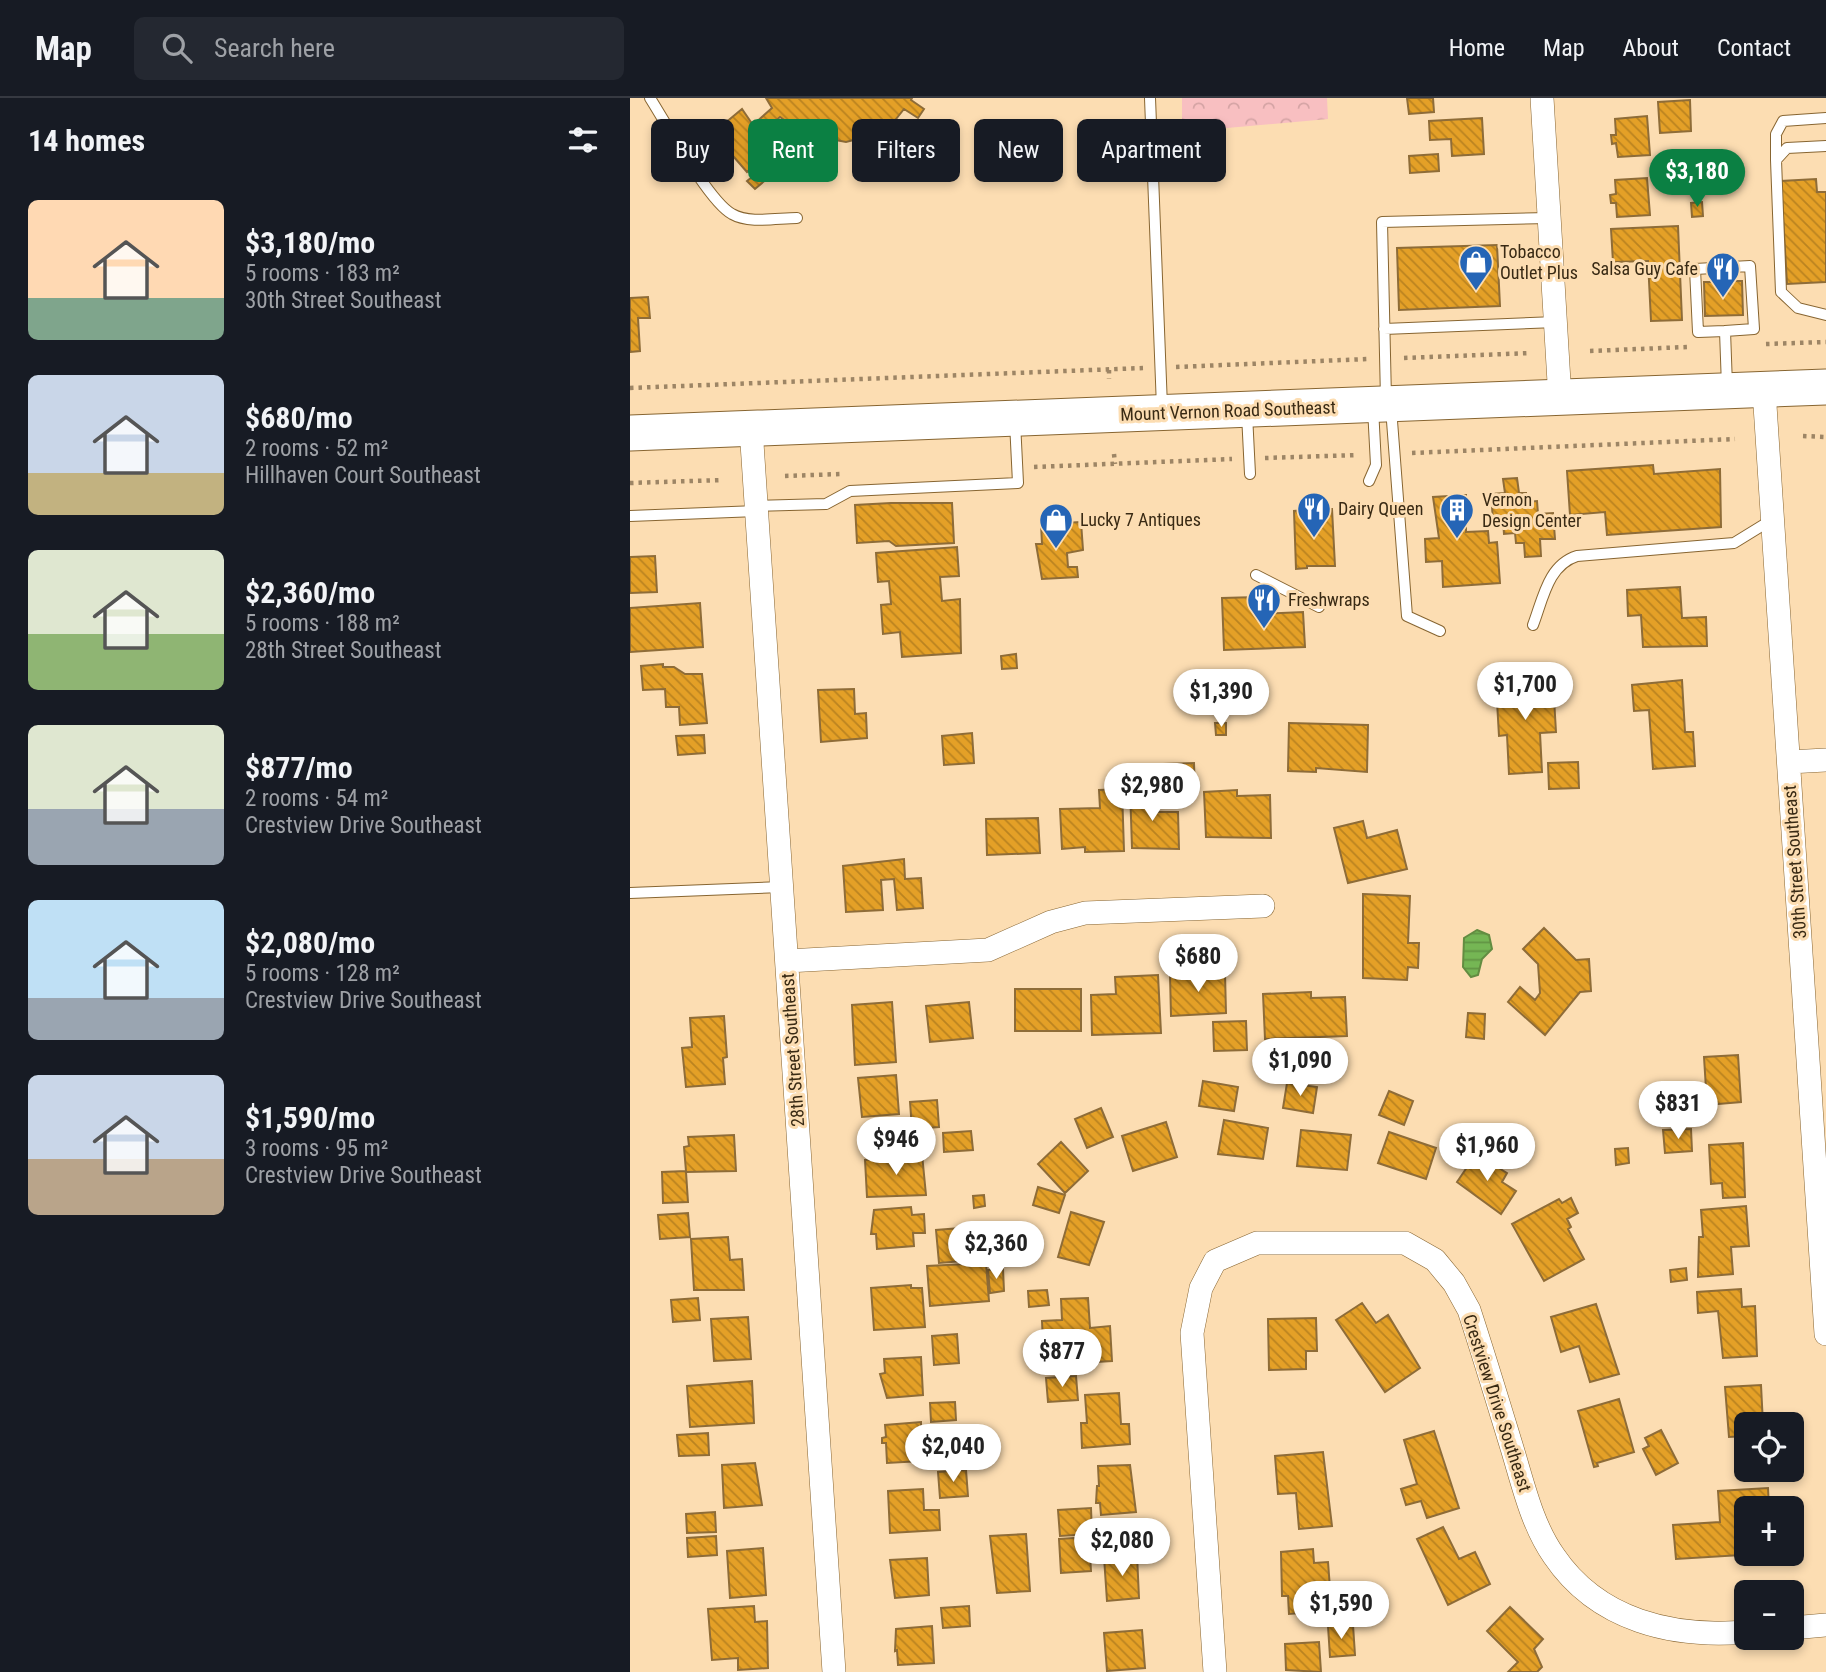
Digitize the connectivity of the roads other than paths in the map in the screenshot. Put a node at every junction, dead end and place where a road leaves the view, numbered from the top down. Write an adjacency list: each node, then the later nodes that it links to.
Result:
1 (650, 98): 7 (lane)
2 (1150, 98): 19 (lane)
3 (1542, 98): 8 (street)
4 (1826, 118): 6 (lane)
5 (1826, 146): 6 (lane)
6 (1776, 160): 9 (lane)
7 (797, 218)
8 (1549, 218): 10 (street); 11 (lane)
9 (1826, 316)
10 (1556, 322): 11 (lane); 16 (street)
11 (1384, 329): 17 (lane)
12 (1725, 331): 12 (lane); 15 (lane)
13 (1826, 387): 14 (main road, Mount Vernon Road Southeast)
14 (1764, 390): 15 (main road, Mount Vernon Road Southeast); 27 (street, 30th Street Southeast)
15 (1728, 392): 16 (main road, Mount Vernon Road Southeast)
16 (1560, 399): 17 (main road, Mount Vernon Road Southeast)
17 (1383, 405): 18 (main road, Mount Vernon Road Southeast); 24 (lane); 31 (lane)
18 (1247, 410): 19 (main road, Mount Vernon Road Southeast); 23 (lane)
19 (1162, 414): 20 (main road, Mount Vernon Road Southeast)
20 (1014, 418): 21 (main road, Mount Vernon Road Southeast); 25 (lane)
21 (751, 428): 22 (main road, Mount Vernon Road Southeast); 25 (street, 28th Street Southeast)
22 (630, 433)
23 (1250, 474)
24 (1369, 481)
25 (757, 508): 26 (lane); 34 (street, 28th Street Southeast)
26 (630, 516)
27 (1773, 519): 30 (lane); 33 (street, 30th Street Southeast)
28 (1256, 575): 29 (lane)
29 (1319, 607)
30 (1533, 625)
31 (1440, 631)
32 (1826, 760): 33 (street)
33 (1788, 762): 38 (street, 30th Street Southeast)
34 (782, 887): 35 (lane); 37 (street, 28th Street Southeast)
35 (630, 893)
36 (1263, 906): 37 (street)
37 (787, 961): 43 (street, 28th Street Southeast)
38 (1820, 1149): 39 (street, 30th Street Southeast)
39 (1826, 1334)
40 (1826, 1625): 41 (street)
41 (1804, 1627)
42 (1734, 1632): 44 (street, Crestview Drive Southeast)
43 (834, 1672)
44 (1215, 1672)

